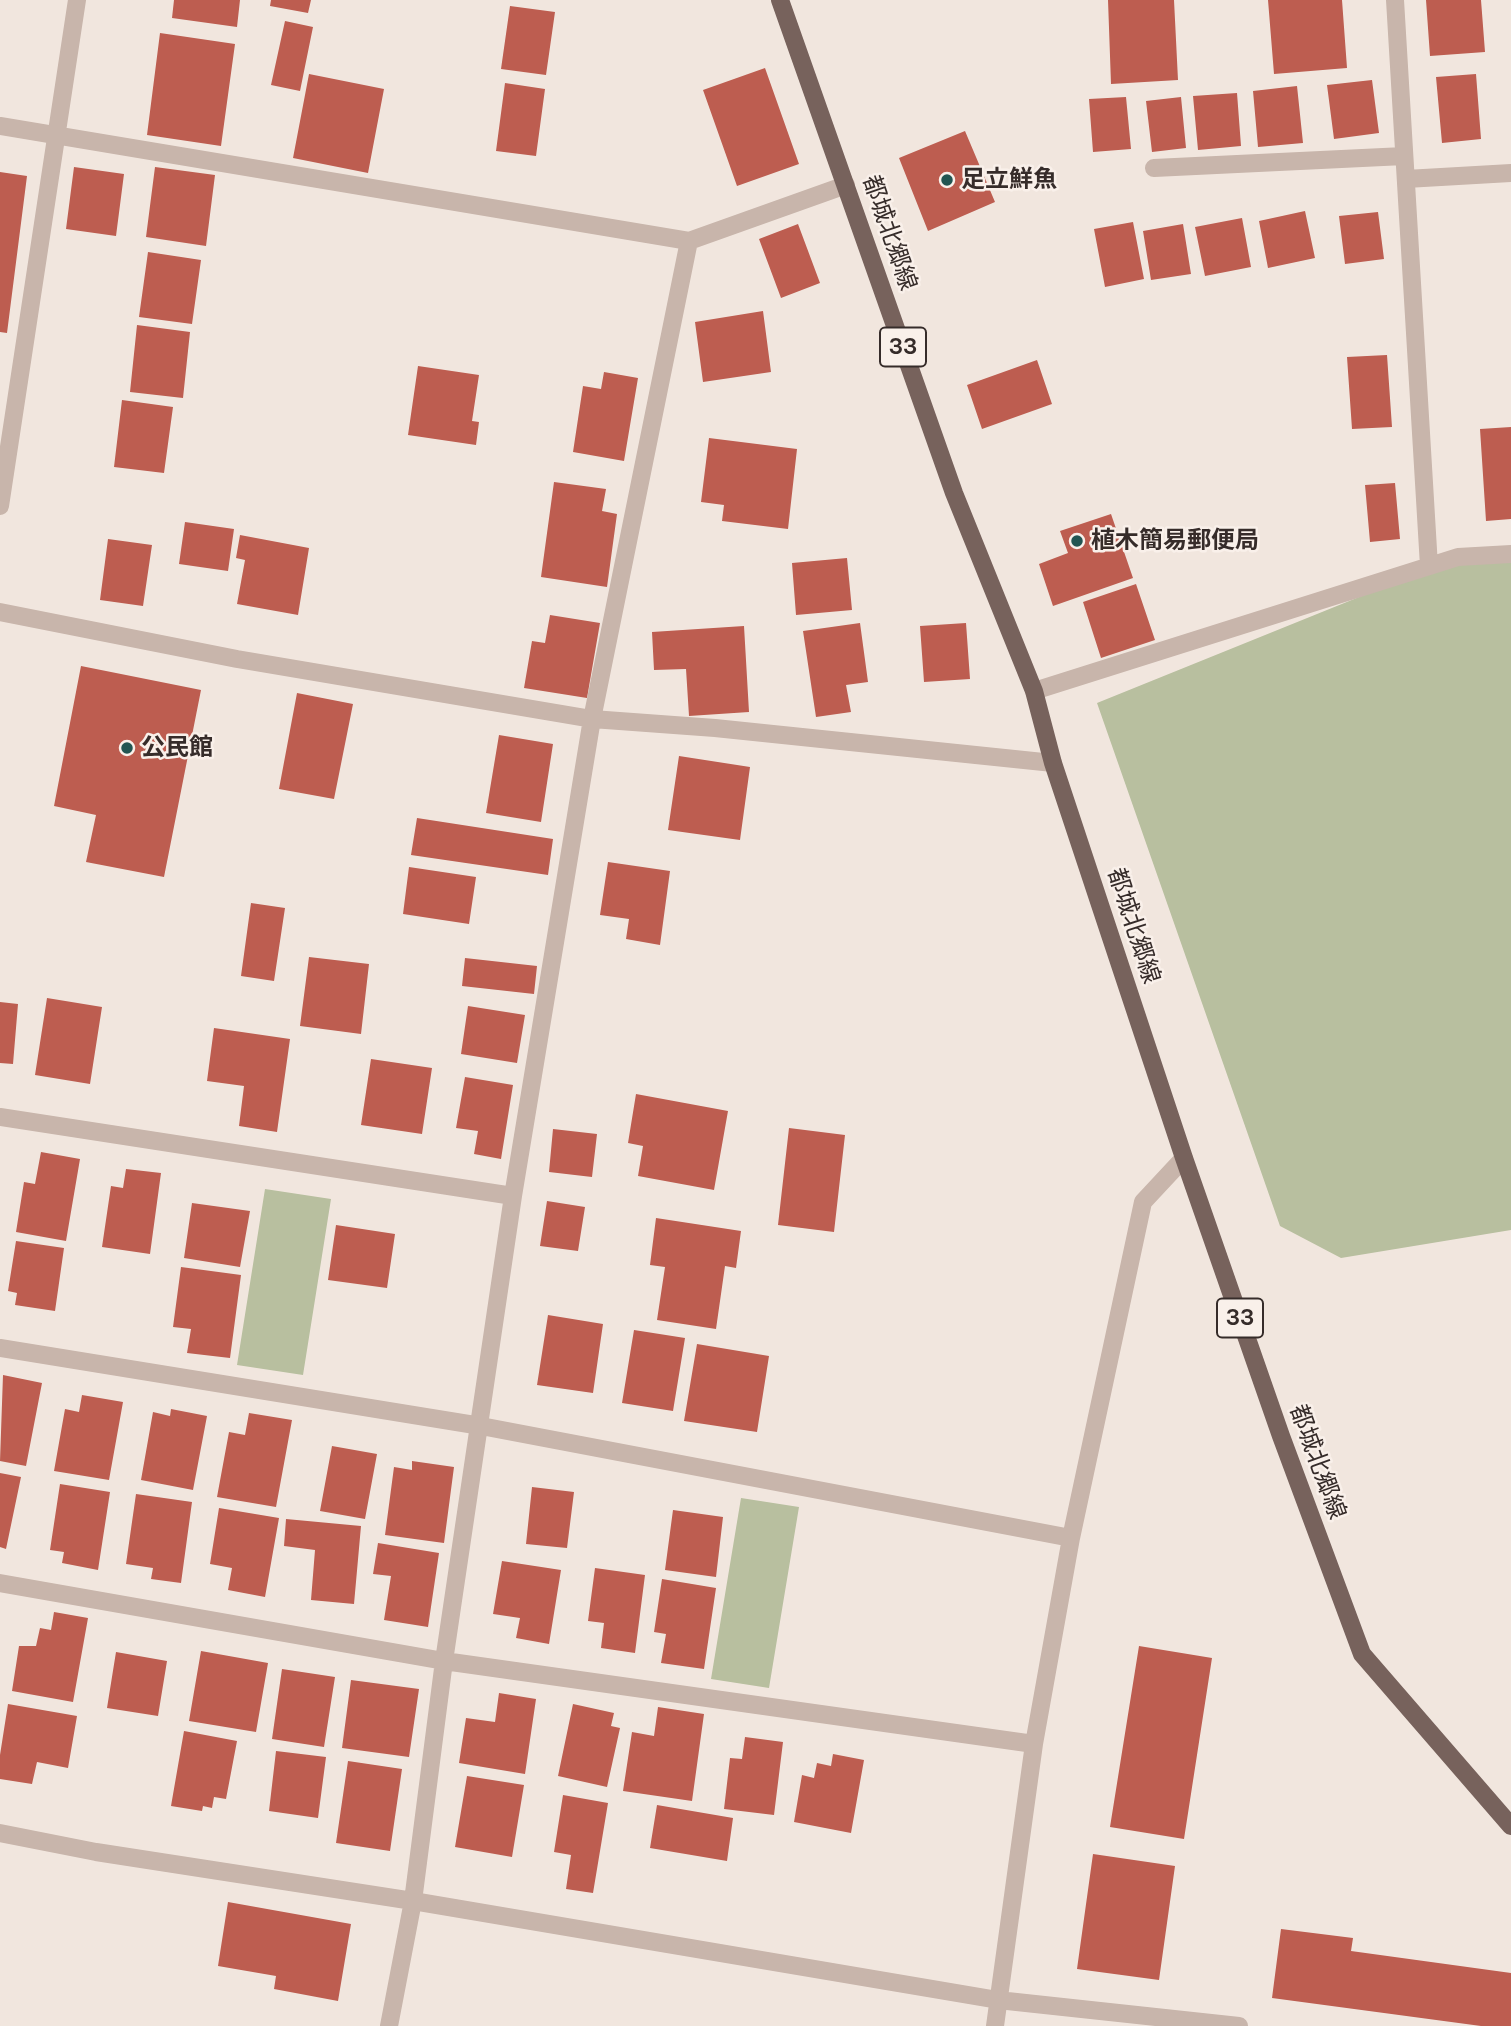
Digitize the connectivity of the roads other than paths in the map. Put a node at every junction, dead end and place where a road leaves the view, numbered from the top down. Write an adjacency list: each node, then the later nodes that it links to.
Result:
1 (76, 0): 5 (street)
2 (780, 0): 10 (main road, 都城北郷線 / 33)
3 (1395, 0): 6 (street)
4 (0, 126): 5 (street)
5 (54, 134): 11 (street); 12 (street)
6 (1404, 156): 7 (street); 9 (street)
7 (1154, 168)
8 (1511, 173): 9 (street)
9 (1406, 180): 14 (street)
10 (846, 185): 11 (street); 16 (main road, 都城北郷線 / 33)
11 (689, 241): 17 (street)
12 (0, 506)
13 (1511, 554): 14 (street)
14 (1429, 566): 16 (street)
15 (0, 612): 17 (street)
16 (1034, 691): 18 (main road, 都城北郷線 / 33)
17 (592, 719): 18 (street); 21 (street)
18 (1053, 763): 20 (main road, 都城北郷線 / 33)
19 (0, 1117): 21 (street)
20 (1184, 1158): 24 (street); 28 (main road, 都城北郷線 / 33)
21 (513, 1196): 23 (street)
22 (0, 1348): 23 (street)
23 (481, 1426): 24 (street); 26 (street)
24 (1071, 1538): 27 (street)
25 (0, 1583): 26 (street)
26 (444, 1661): 27 (street); 30 (street)
27 (1034, 1744): 31 (street)
28 (1511, 1826)
29 (0, 1833): 30 (street)
30 (413, 1901): 31 (street); 32 (street)
31 (998, 2000): 33 (street); 34 (street)
32 (389, 2026)
33 (995, 2026)
34 (1239, 2026)

